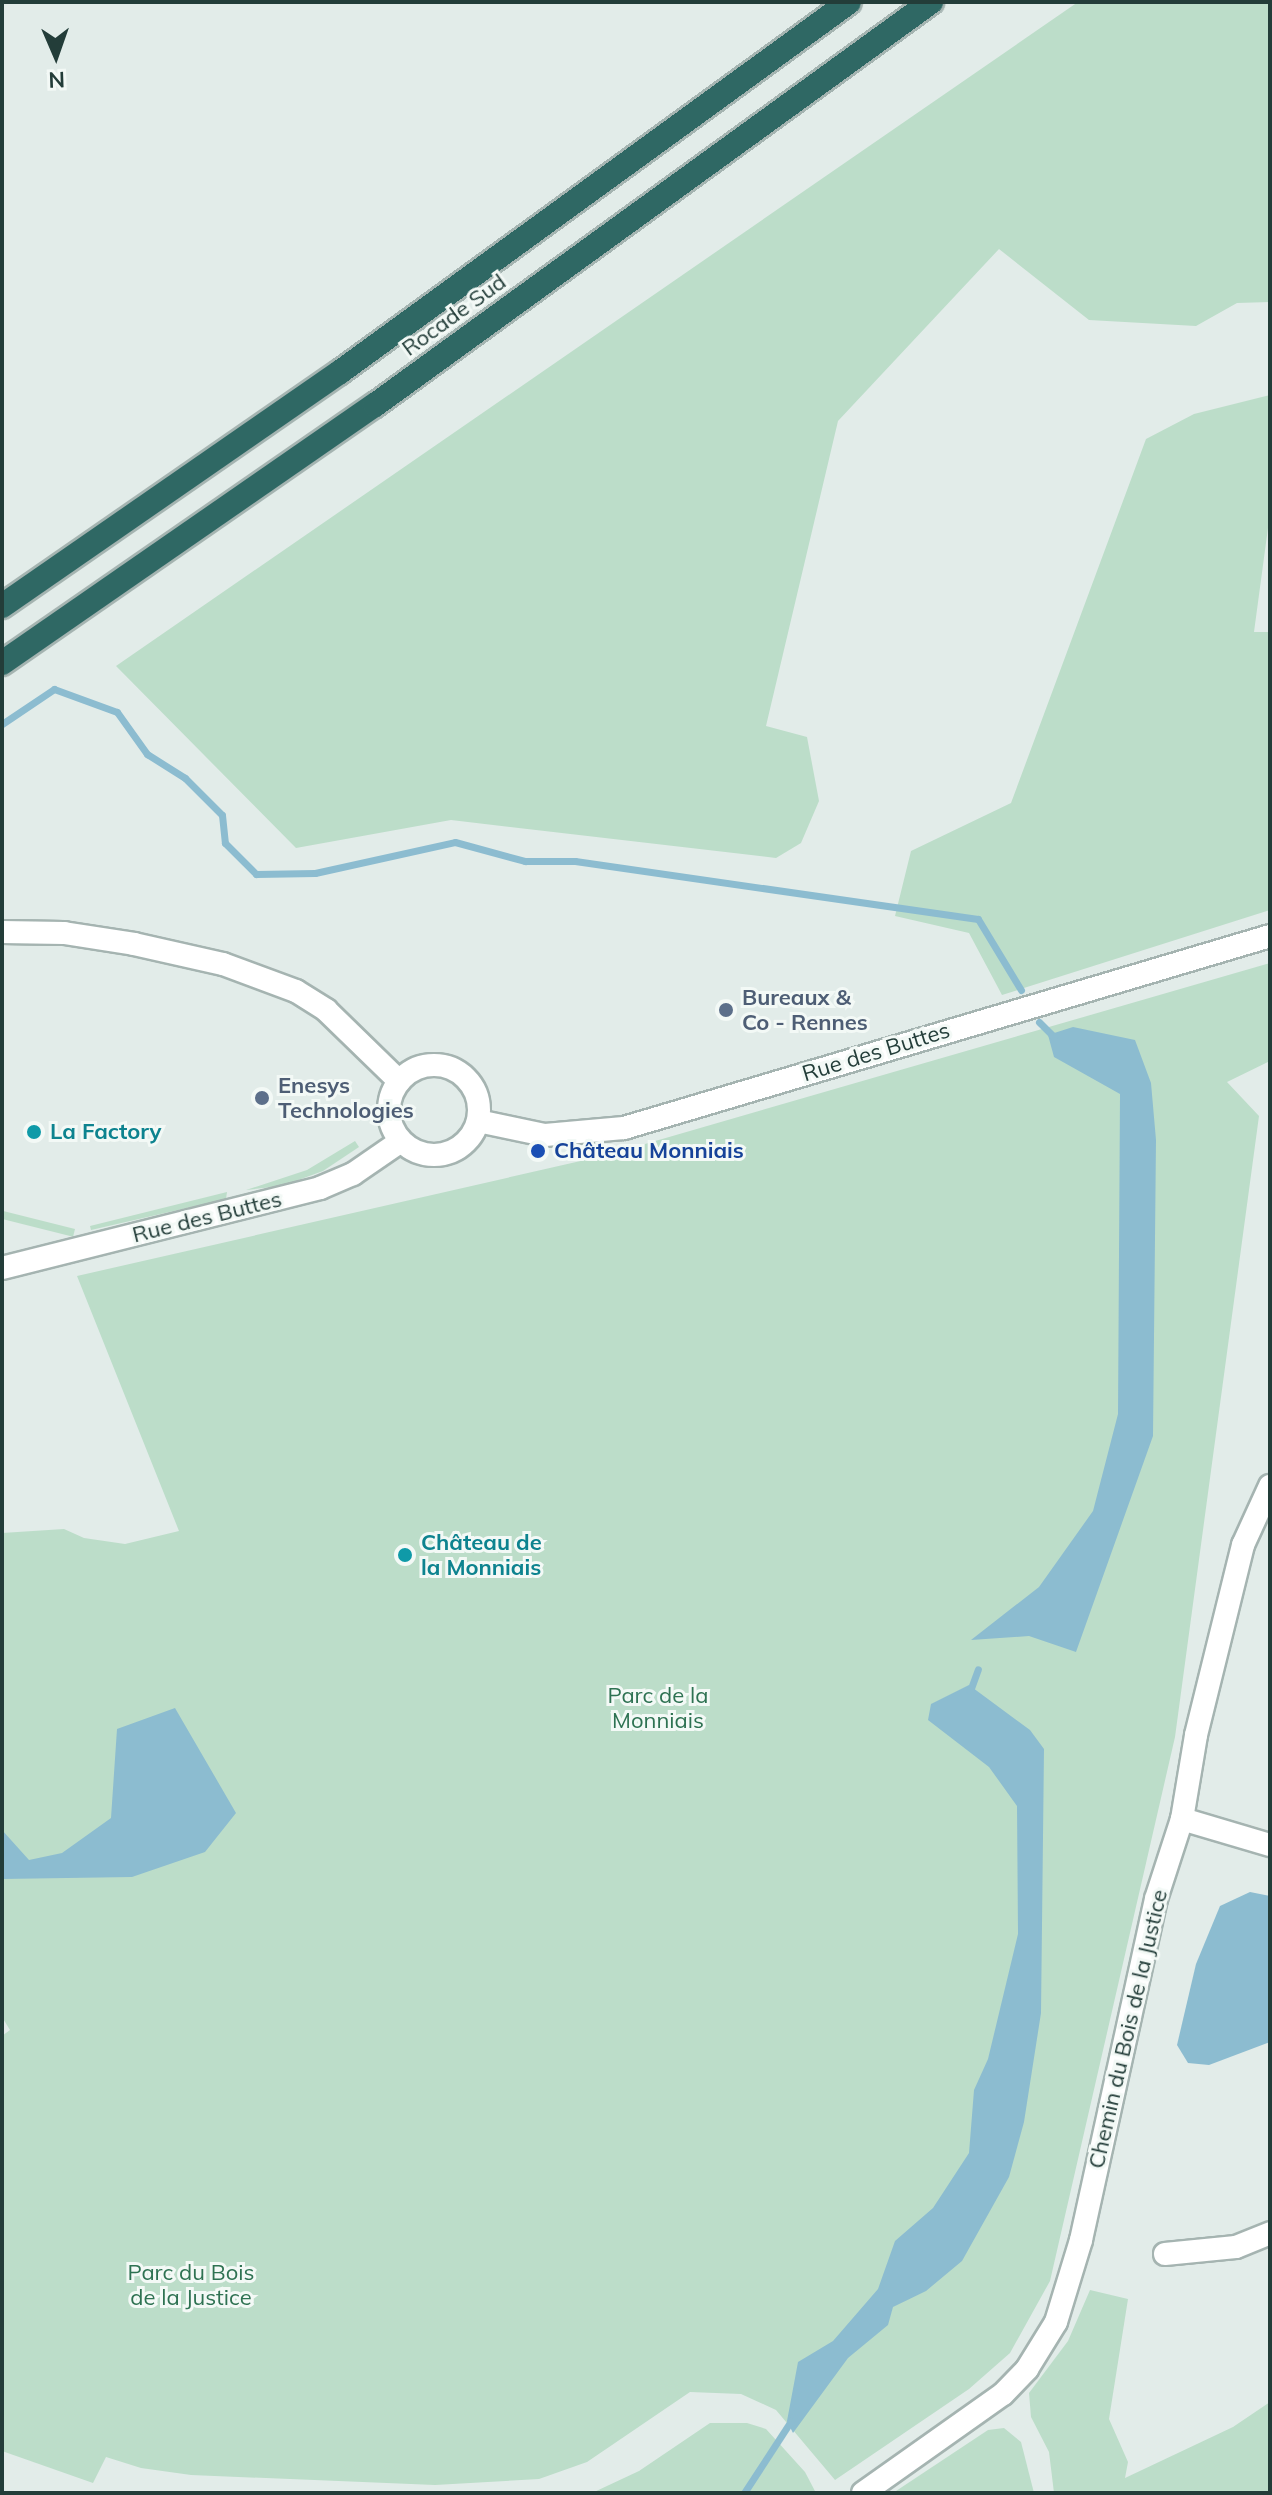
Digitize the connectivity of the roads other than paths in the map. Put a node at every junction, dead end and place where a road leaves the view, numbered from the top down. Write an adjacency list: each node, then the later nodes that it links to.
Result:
1 (849, 2): 3 (highway, Rocade Sud)
2 (931, 2): 4 (highway, Rocade Sud)
3 (2, 606)
4 (2, 663)
5 (2, 932): 7 (street)
6 (1270, 936): 8 (street, Rue des Buttes)
7 (399, 1081): 8 (street); 9 (street)
8 (478, 1121): 9 (street)
9 (401, 1141): 10 (street, Rue des Buttes)
10 (2, 1268)
11 (1270, 1486): 12 (street, Chemin du Bois de la Justice)
12 (1182, 1819): 13 (street); 16 (street, Chemin du Bois de la Justice)
13 (1270, 1845)
14 (1270, 2233): 15 (street)
15 (1165, 2254)
16 (863, 2493)

